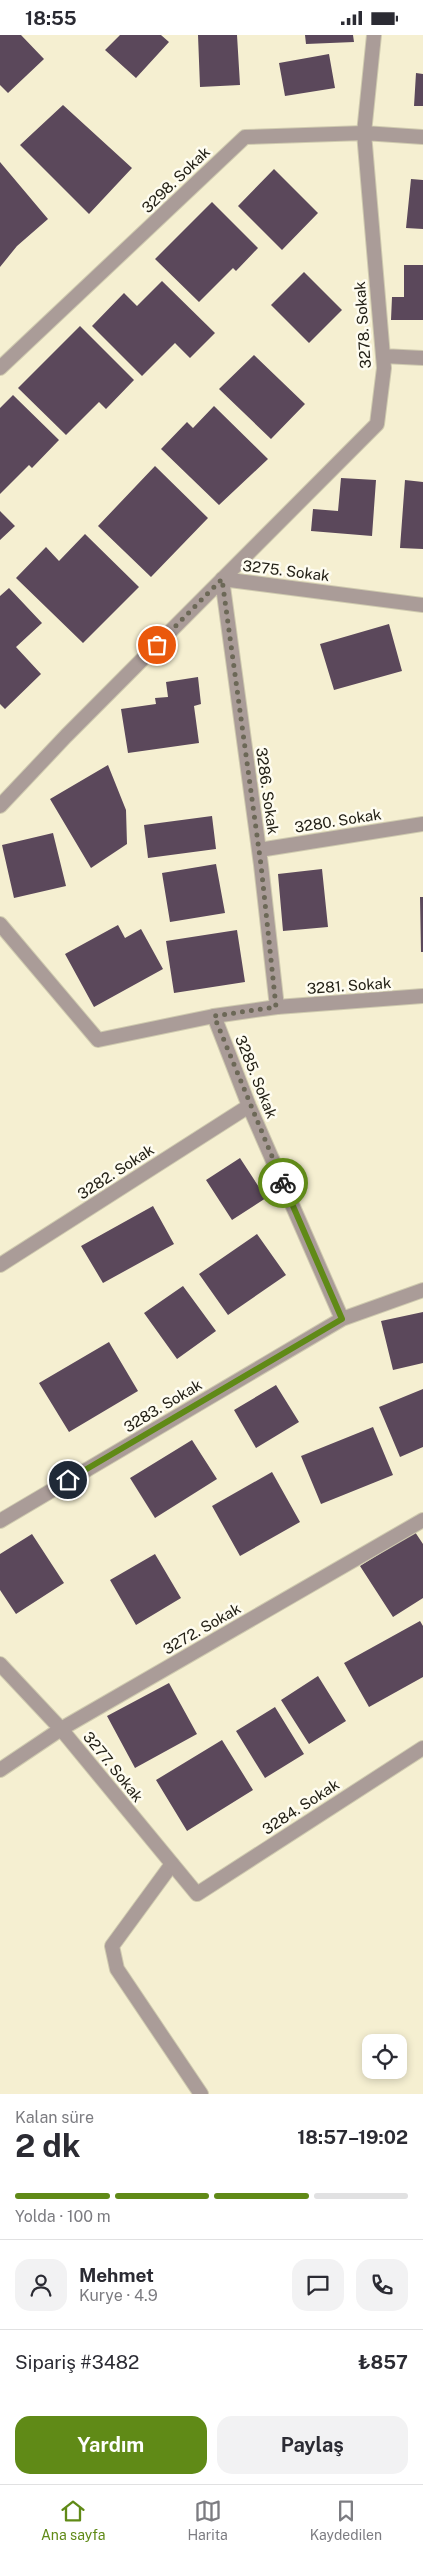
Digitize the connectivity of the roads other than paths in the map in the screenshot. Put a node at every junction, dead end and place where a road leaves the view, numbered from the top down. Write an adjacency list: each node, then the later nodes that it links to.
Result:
1 (374, 35): 2 (street, 3278. Sokak)
2 (364, 133): 3 (street, 3298. Sokak); 4 (street, 3278. Sokak); 6 (street, 3298. Sokak)
3 (423, 137)
4 (383, 356): 5 (street); 7 (street, 3278. Sokak)
5 (423, 358)
6 (0, 368)
7 (222, 579): 8 (street, 3275. Sokak); 9 (street, 3275. Sokak); 11 (street, 3286. Sokak)
8 (423, 605)
9 (0, 806)
10 (423, 824): 11 (street, 3280. Sokak)
11 (259, 850): 14 (street, 3286. Sokak)
12 (0, 924): 15 (street)
13 (423, 996): 14 (street, 3281. Sokak)
14 (276, 1007): 15 (street, 3281. Sokak)
15 (214, 1016): 16 (street, 3285. Sokak)
16 (249, 1106): 17 (street, 3282. Sokak); 19 (street, 3285. Sokak)
17 (0, 1265)
18 (423, 1290): 19 (street)
19 (342, 1319): 21 (street, 3283. Sokak)
20 (423, 1520): 23 (street, 3272. Sokak)
21 (0, 1521)
22 (0, 1664): 23 (street, 3277. Sokak)
23 (61, 1729): 25 (street, 3272. Sokak); 26 (street, 3277. Sokak)
24 (423, 1748): 27 (street, 3284. Sokak)
25 (0, 1770)
26 (172, 1864): 27 (street, 3277. Sokak); 28 (street)
27 (196, 1894)
28 (202, 2094)

